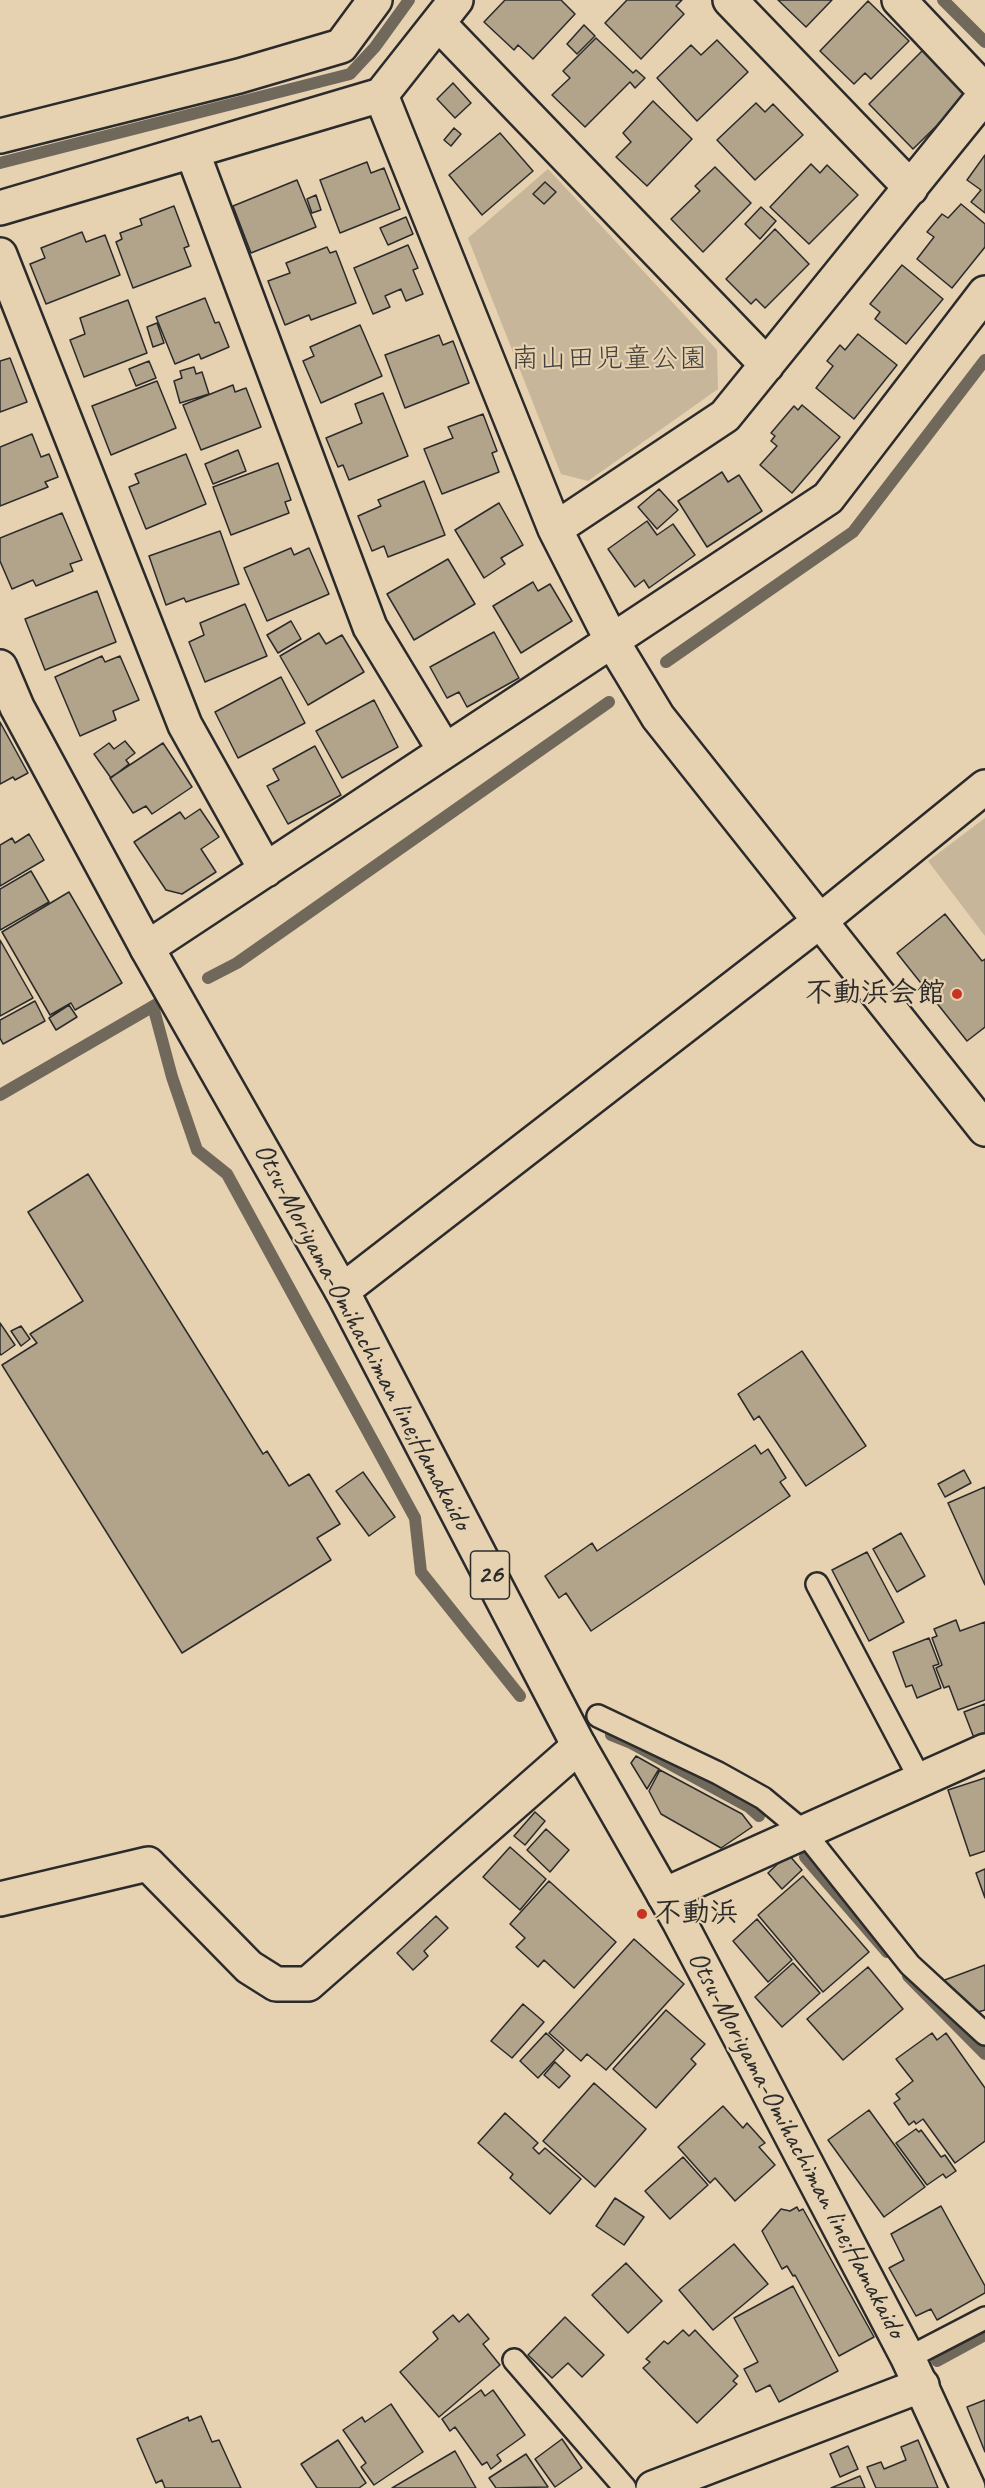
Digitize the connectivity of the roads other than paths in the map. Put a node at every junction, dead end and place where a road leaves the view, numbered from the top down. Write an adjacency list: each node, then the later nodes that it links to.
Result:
1 (375, 0): 7 (street)
2 (730, 0): 9 (street)
3 (899, 0): 5 (street)
4 (447, 12): 6 (street); 13 (street)
5 (985, 93): 9 (street)
6 (381, 95): 8 (street); 14 (street)
7 (0, 136)
8 (192, 151): 10 (street); 17 (street)
9 (911, 189): 13 (street)
10 (0, 208)
11 (0, 255): 19 (street)
12 (985, 293): 15 (street)
13 (766, 364): 14 (street)
14 (555, 529): 15 (street)
15 (612, 641): 17 (street); 20 (street)
16 (0, 667): 21 (street, Otsu-Moriyama-Omihachiman line;Hamakaido / 26)
17 (445, 751): 19 (street)
18 (985, 787): 20 (street)
19 (266, 870): 21 (street)
20 (820, 921): 22 (street); 23 (street)
21 (147, 948): 23 (street, Otsu-Moriyama-Omihachiman line;Hamakaido / 26)
22 (982, 1119)
23 (342, 1291): 26 (street, Otsu-Moriyama-Omihachiman line;Hamakaido / 26)
24 (817, 1584): 28 (lane)
25 (598, 1716): 29 (lane)
26 (579, 1746): 30 (street, Otsu-Moriyama-Omihachiman line;Hamakaido / 26); 31 (street)
27 (985, 1751): 28 (street)
28 (920, 1779): 29 (street)
29 (804, 1832): 30 (street); 32 (lane)
30 (664, 1895): 35 (street, Otsu-Moriyama-Omihachiman line;Hamakaido / 26)
31 (0, 1899)
32 (985, 2034)
33 (985, 2318): 35 (lane)
34 (514, 2360): 36 (lane)
35 (915, 2371): 37 (street); 38 (street, Otsu-Moriyama-Omihachiman line;Hamakaido / 26)
36 (625, 2488)
37 (653, 2488)
38 (968, 2488)

